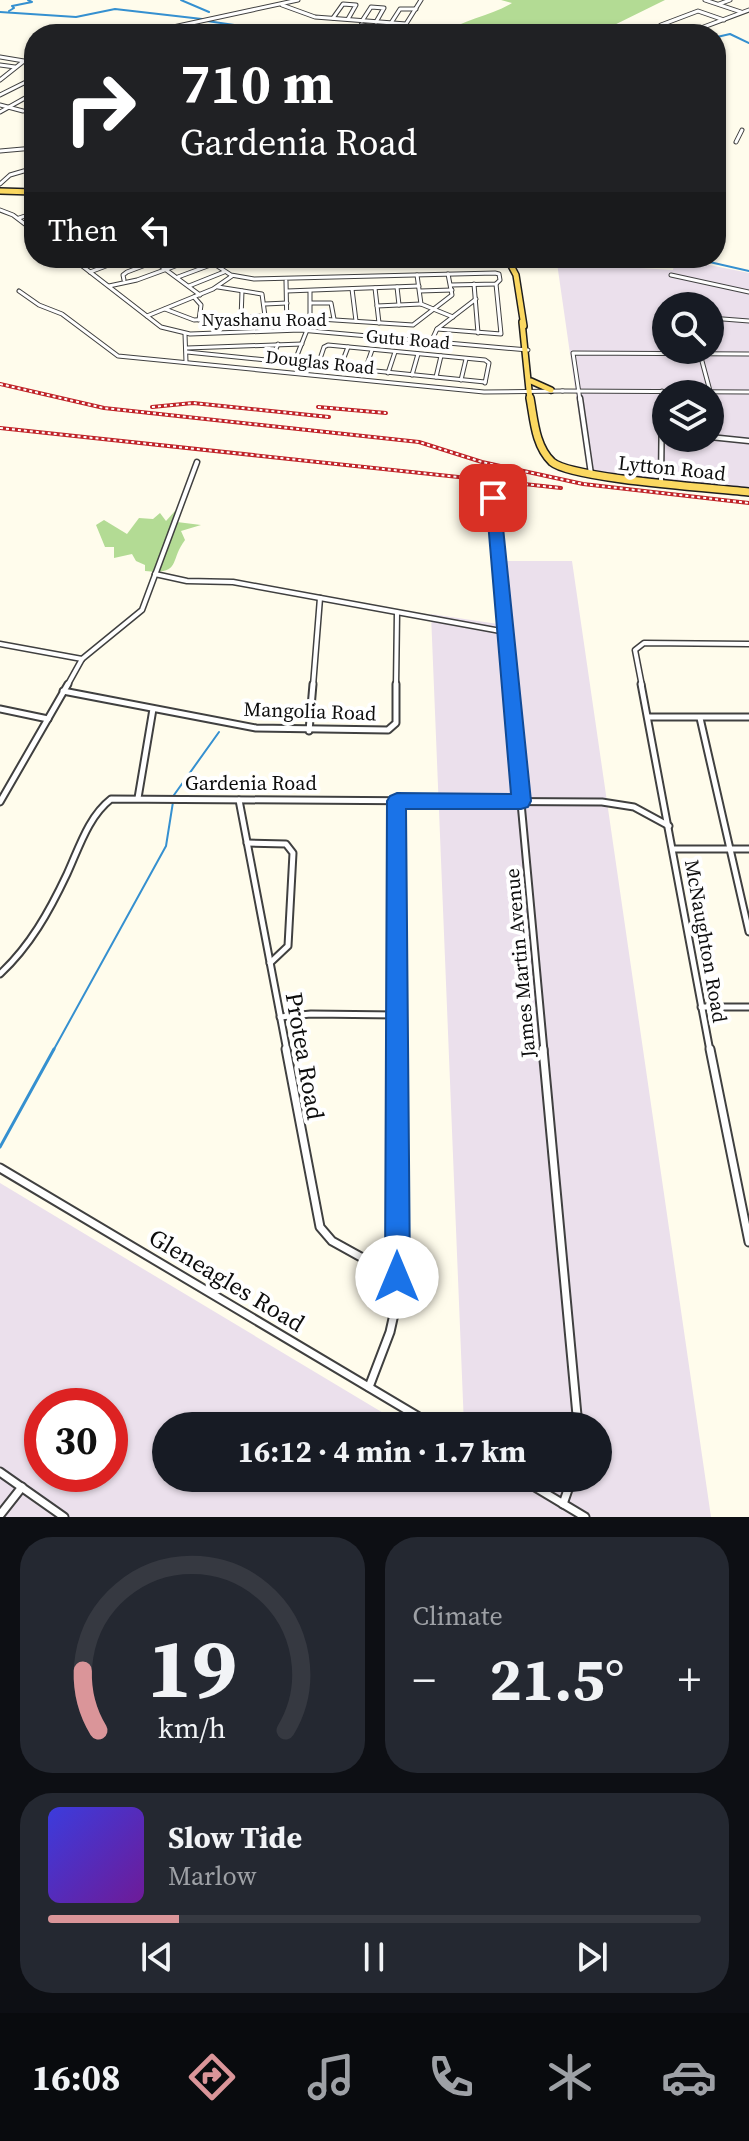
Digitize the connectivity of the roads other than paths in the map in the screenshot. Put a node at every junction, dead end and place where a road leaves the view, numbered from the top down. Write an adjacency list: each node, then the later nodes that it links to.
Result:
1 (298, 0): 6 (street)
2 (340, 0): 7 (street)
3 (421, 0): 9 (street)
4 (705, 0): 8 (street)
5 (730, 0): 8 (street)
6 (281, 4): 12 (street); 18 (street)
7 (343, 4): 12 (street); 13 (street)
8 (718, 5): 11 (street)
9 (416, 9): 17 (street); 20 (street)
10 (749, 10): 11 (street)
11 (742, 13): 14 (street)
12 (332, 19): 13 (street)
13 (348, 20): 15 (street)
14 (724, 20): 21 (street); 22 (street)
15 (362, 22): 16 (street); 16 (street); 19 (street)
16 (376, 22): 17 (street)
17 (391, 23): 20 (street)
18 (188, 24)
19 (371, 24)
20 (404, 24)
21 (669, 24)
22 (713, 24)
23 (0, 57): 25 (street)
24 (0, 65): 25 (street)
25 (16, 67): 27 (street)
26 (0, 72): 27 (street)
27 (9, 73): 28 (street)
28 (0, 80)
29 (24, 83): 30 (street)
30 (0, 95)
31 (24, 98): 33 (street)
32 (0, 105): 33 (street)
33 (8, 107): 34 (street); 35 (street)
34 (23, 111)
35 (0, 112)
36 (749, 132): 37 (street)
37 (736, 142)
38 (24, 149): 39 (street)
39 (0, 151)
40 (24, 171): 41 (street)
41 (0, 184)
42 (0, 191): 43 (main road)
43 (24, 192)
44 (0, 210): 46 (street)
45 (24, 216): 46 (street)
46 (18, 218): 47 (street)
47 (24, 223)
48 (84, 268): 58 (street, Nyashanu Road)
49 (100, 268): 58 (street)
50 (139, 268): 65 (street)
51 (163, 268): 56 (street)
52 (171, 268): 56 (street)
53 (203, 268): 63 (street)
54 (220, 268): 57 (street)
55 (512, 268): 121 (main road)
56 (166, 270): 63 (street); 65 (street)
57 (225, 271): 62 (street); 70 (street)
58 (89, 272): 69 (street, Nyashanu Road)
59 (448, 274): 60 (street); 68 (street); 73 (street)
60 (417, 275): 64 (street); 76 (street)
61 (671, 275): 82 (street)
62 (232, 276): 66 (street); 71 (street)
63 (177, 278): 70 (street)
64 (335, 279): 66 (street); 77 (street)
65 (123, 281): 69 (street)
66 (286, 281): 80 (street)
67 (474, 284): 68 (street); 73 (street); 85 (street)
68 (496, 284): 110 (street)
69 (108, 286): 94 (street, Nyashanu Road)
70 (189, 286): 83 (street)
71 (218, 287): 79 (street); 83 (street)
72 (397, 287): 74 (street); 76 (street); 90 (street)
73 (452, 287): 76 (street); 93 (street)
74 (375, 288): 75 (street); 91 (street)
75 (352, 289): 77 (street); 103 (street)
76 (419, 289): 89 (street)
77 (336, 290): 81 (street)
78 (19, 291): 131 (street, Douglas Road)
79 (242, 291): 88 (street); 98 (street)
80 (287, 291): 81 (street); 86 (street)
81 (310, 291): 87 (street)
82 (749, 292)
83 (200, 295): 84 (street)
84 (194, 297): 92 (street); 101 (street)
85 (476, 299): 97 (street); 110 (street)
86 (287, 303): 88 (street); 95 (street)
87 (311, 303): 96 (street); 99 (street)
88 (265, 304): 98 (street)
89 (421, 304): 90 (street); 93 (street)
90 (399, 305): 91 (street)
91 (377, 306): 105 (street)
92 (165, 309): 94 (street); 101 (street)
93 (434, 310): 97 (street); 105 (street)
94 (147, 316): 111 (street, Nyashanu Road)
95 (288, 317): 96 (street); 107 (street)
96 (310, 317): 99 (street)
97 (453, 317): 106 (street)
98 (241, 319): 101 (street)
99 (334, 319): 102 (street)
100 (724, 319): 104 (street)
101 (196, 320): 111 (street)
102 (347, 321): 103 (street); 109 (street)
103 (356, 321): 105 (street)
104 (749, 321)
105 (379, 323)
106 (437, 329): 110 (street); 113 (street)
107 (287, 330): 108 (street, Nyashanu Road); 111 (street, Nyashanu Road)
108 (307, 330): 109 (street, Nyashanu Road); 115 (street)
109 (341, 333): 112 (street, Nyashanu Road)
110 (478, 333)
111 (188, 334): 119 (street)
112 (364, 336): 113 (street, Nyashanu Road); 118 (street)
113 (431, 342): 116 (street, Nyashanu Road)
114 (278, 344): 115 (street); 119 (street); 130 (street)
115 (302, 344): 132 (street)
116 (457, 344): 121 (street, Nyashanu Road); 128 (street)
117 (348, 347): 118 (street, Gutu Road); 133 (street, Gutu Road); 134 (street)
118 (360, 348): 120 (street, Gutu Road)
119 (187, 350): 130 (street); 131 (street)
120 (372, 350): 122 (street, Gutu Road); 135 (street)
121 (526, 350): 140 (main road); 144 (main road)
122 (395, 352): 125 (street, Gutu Road); 136 (street)
123 (652, 352): 143 (street)
124 (724, 352): 126 (street)
125 (418, 354): 127 (street, Gutu Road); 137 (street)
126 (749, 354)
127 (441, 356): 128 (street, Gutu Road); 138 (street)
128 (453, 357): 129 (street, Gutu Road)
129 (466, 359): 139 (street); 141 (street, Gutu Road)
130 (271, 361): 132 (street)
131 (186, 362): 148 (street, Douglas Road)
132 (294, 363): 133 (street)
133 (318, 365): 134 (street)
134 (340, 368): 135 (street)
135 (365, 370): 136 (street)
136 (388, 373): 137 (street)
137 (412, 375): 138 (street)
138 (436, 377): 139 (street)
139 (461, 380): 141 (street)
140 (531, 381): 142 (main road); 144 (main road)
141 (485, 382): 148 (street)
142 (551, 390): 144 (street, Douglas Road); 145 (street, Douglas Road)
143 (578, 390): 145 (street, Douglas Road); 146 (street, Douglas Road); 154 (street)
144 (530, 391): 145 (street, Douglas Road); 148 (street, Douglas Road); 154 (main road, Lytton Road)
145 (563, 391)
146 (652, 391)
147 (724, 391): 149 (street, Douglas Road)
148 (484, 392)
149 (749, 392)
150 (724, 438): 151 (street)
151 (749, 441)
152 (663, 452): 155 (street)
153 (197, 462): 158 (street)
154 (591, 475): 155 (main road, Lytton Road)
155 (661, 483): 156 (main road, Lytton Road)
156 (749, 492)
157 (493, 498): 161 (street, James Martin Avenue)
158 (155, 574): 159 (street); 164 (street)
159 (320, 598): 160 (street); 172 (street)
160 (397, 613): 161 (street); 172 (street, Mangolia Road)
161 (506, 632): 176 (street, James Martin Avenue)
162 (0, 644): 164 (street)
163 (749, 644): 168 (street, McNaughton Road)
164 (82, 659): 165 (street)
165 (63, 691): 167 (street, Mangolia Road); 171 (street)
166 (0, 709): 171 (street)
167 (153, 709): 172 (street, Mangolia Road); 173 (street)
168 (648, 717): 170 (street); 178 (street, McNaughton Road)
169 (749, 717): 170 (street)
170 (700, 718): 181 (street)
171 (48, 719): 177 (street)
172 (309, 731)
173 (138, 798): 174 (street, Gardenia Road); 186 (street, Gardenia Road)
174 (239, 800): 175 (street, Gardenia Road); 179 (street, Protea Road)
175 (397, 801): 176 (street, Gardenia Road); 189 (street)
176 (521, 801): 178 (street, Gardenia Road); 197 (street, James Martin Avenue)
177 (0, 802)
178 (669, 826): 180 (street, McNaughton Road)
179 (247, 843): 185 (street, Protea Road); 185 (street)
180 (673, 849): 181 (street); 187 (street, McNaughton Road)
181 (730, 849): 182 (street); 183 (street)
182 (749, 849)
183 (745, 899): 184 (street)
184 (749, 932)
185 (270, 963): 190 (street, Protea Road)
186 (0, 974)
187 (701, 1007): 188 (street); 192 (street, McNaughton Road)
188 (749, 1007)
189 (397, 1015): 190 (street); 194 (street)
190 (280, 1017): 194 (street, Protea Road)
191 (0, 1168): 195 (street, Gleneagles Road)
192 (745, 1204): 193 (street, McNaughton Road)
193 (749, 1242)
194 (397, 1277): 195 (street)
195 (369, 1387): 196 (street, Gleneagles Road)
196 (411, 1412)
197 (577, 1412)
198 (0, 1472): 199 (street)
199 (22, 1487): 203 (street); 204 (street)
200 (543, 1492): 202 (street)
201 (567, 1492): 202 (street)
202 (563, 1504): 205 (street)
203 (0, 1515)
204 (64, 1517)
205 (585, 1517)

